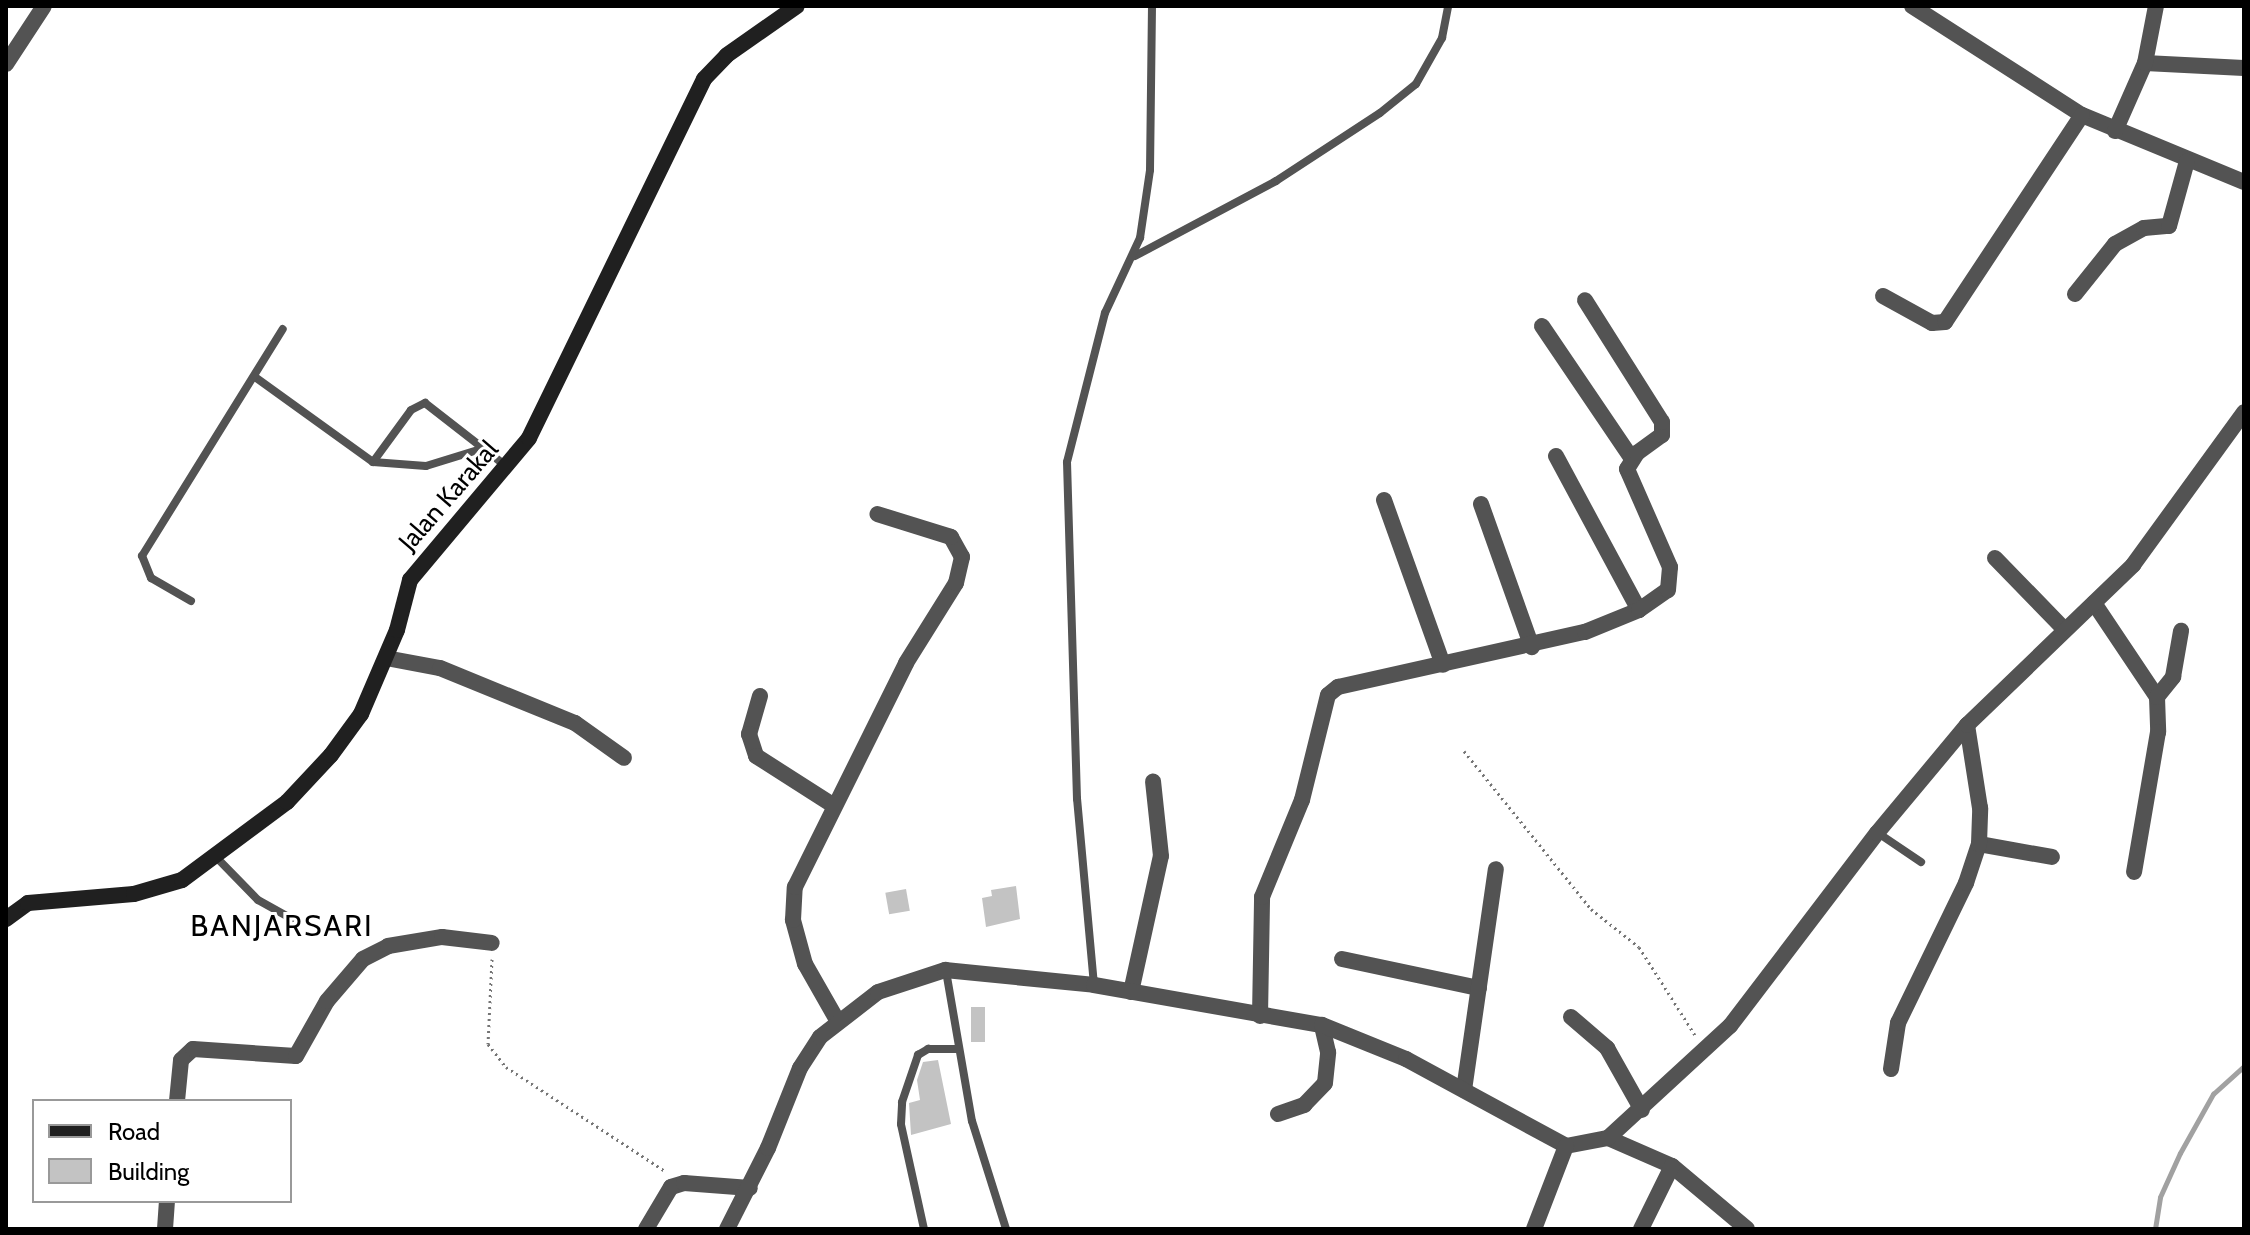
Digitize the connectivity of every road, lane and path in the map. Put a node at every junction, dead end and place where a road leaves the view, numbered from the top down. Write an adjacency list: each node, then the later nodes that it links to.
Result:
1 (44, 6): 8 (street)
2 (797, 6): 26 (main road, Jalan Karakal)
3 (1152, 6): 14 (lane)
4 (1448, 6): 14 (lane)
5 (1912, 6): 10 (street)
6 (2156, 6): 7 (street)
7 (2145, 63): 9 (street); 11 (street)
8 (6, 64)
9 (2244, 68)
10 (2082, 115): 11 (street); 16 (street)
11 (2115, 131): 12 (street)
12 (2187, 161): 13 (street); 15 (street)
13 (2244, 182)
14 (1134, 256): 58 (lane)
15 (2075, 294)
16 (1883, 296)
17 (1585, 300): 24 (street)
18 (1542, 326): 24 (street)
19 (283, 329): 20 (lane)
20 (255, 377): 25 (lane); 31 (lane)
21 (2244, 412): 32 (street)
22 (484, 448): 25 (lane); 25 (lane); 26 (lane)
23 (1556, 456): 33 (street)
24 (1632, 459): 33 (street)
25 (373, 462)
26 (507, 467): 37 (main road, Jalan Karakal)
27 (1384, 500): 38 (street)
28 (1481, 504): 36 (street)
29 (877, 514): 45 (street)
30 (1995, 558): 34 (street)
31 (191, 601)
32 (2094, 603): 34 (street); 40 (street)
33 (1639, 610): 36 (street)
34 (2064, 629): 41 (street)
35 (2181, 631): 40 (street)
36 (1532, 647): 38 (street)
37 (386, 658): 43 (street); 48 (main road, Jalan Karakal)
38 (1443, 665): 61 (street)
39 (760, 696): 45 (street)
40 (2157, 697): 52 (street)
41 (1967, 725): 46 (street); 47 (street)
42 (1464, 751): 66 (path)
43 (624, 758)
44 (1153, 781): 60 (street)
45 (833, 805): 63 (street)
46 (1877, 833): 50 (lane); 66 (street)
47 (1979, 844): 49 (street); 67 (street)
48 (216, 857): 53 (lane); 54 (main road, Jalan Karakal)
49 (2052, 857)
50 (1921, 862)
51 (1496, 869): 59 (street)
52 (2134, 872)
53 (291, 918)
54 (6, 919)
55 (492, 943): 69 (street); 75 (path)
56 (1342, 959): 59 (street)
57 (945, 970): 58 (street); 63 (street); 65 (lane)
58 (1094, 985): 60 (street)
59 (1479, 988): 68 (street)
60 (1131, 992): 61 (street)
61 (1260, 1016): 64 (street)
62 (1571, 1017): 70 (street)
63 (837, 1020): 76 (street)
64 (1322, 1025): 68 (street); 71 (street)
65 (956, 1049): 81 (lane); 82 (lane)
66 (1706, 1051): 70 (street)
67 (1891, 1069)
68 (1464, 1090): 73 (street)
69 (177, 1099)
70 (1642, 1110): 72 (street)
71 (1278, 1114)
72 (1608, 1138): 73 (street); 74 (street)
73 (1566, 1146): 83 (street)
74 (1672, 1166): 84 (street); 85 (street)
75 (684, 1183): 76 (street); 79 (street)
76 (750, 1188): 80 (street)
77 (167, 1203): 78 (street)
78 (165, 1229)
79 (646, 1229)
80 (727, 1229)
81 (924, 1229)
82 (1006, 1229)
83 (1534, 1229)
84 (1641, 1229)
85 (1747, 1229)

